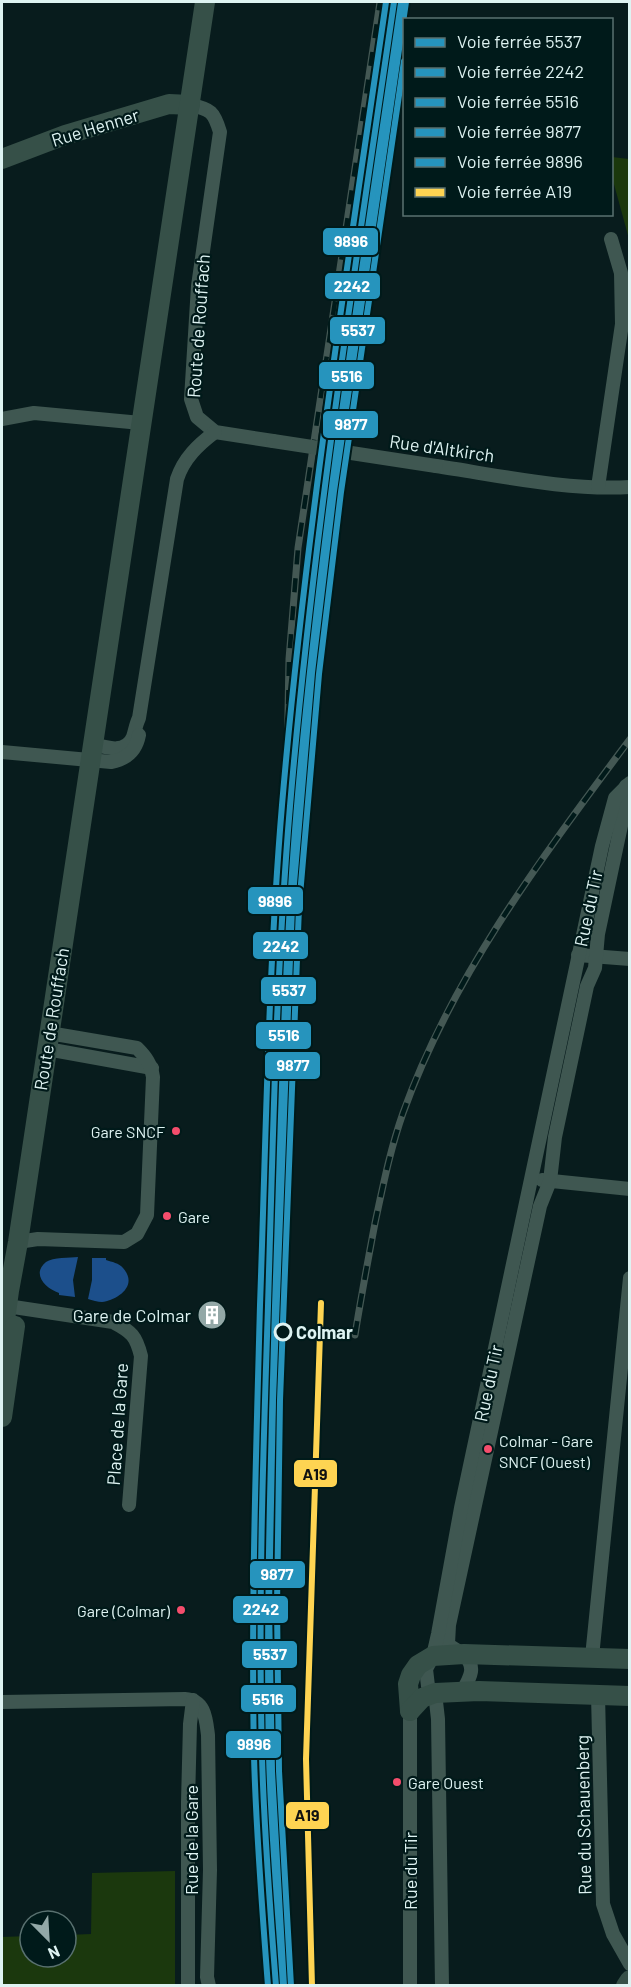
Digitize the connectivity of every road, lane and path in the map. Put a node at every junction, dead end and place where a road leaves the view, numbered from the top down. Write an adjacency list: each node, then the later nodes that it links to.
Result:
1 (206, 2): 2 (main road, Route de Rouffach)
2 (190, 105): 3 (main road, Rue Henner); 6 (main road, Route de Rouffach); 7 (street, Route de Rouffach)
3 (2, 159)
4 (611, 239): 8 (street)
5 (2, 419): 6 (street)
6 (141, 423): 11 (main road, Route de Rouffach)
7 (215, 432): 8 (street, Rue d'Altkirch, bridge); 11 (street)
8 (598, 487): 9 (street, Rue d'Altkirch)
9 (630, 487)
10 (2, 752): 11 (street)
11 (92, 752): 16 (main road, Route de Rouffach)
12 (628, 785): 13 (street, Rue du Tir); 14 (street, Rue du Tir)
13 (578, 955): 14 (street); 17 (street, Rue du Tir)
14 (598, 956): 15 (street); 18 (street, Rue du Tir)
15 (630, 959)
16 (48, 1041): 20 (main road, Route de Rouffach); 20 (street)
17 (531, 1180): 18 (street); 25 (street, Rue du Tir)
18 (550, 1181): 19 (street); 25 (street, Rue du Tir)
19 (630, 1189)
20 (18, 1242): 21 (main road, Route de Rouffach)
21 (6, 1277): 23 (main road, Route de Rouffach)
22 (630, 1278): 31 (street)
23 (13, 1306): 24 (main road); 26 (main road); 27 (street, Place de la Gare)
24 (2, 1342)
25 (492, 1391): 28 (street, Rue du Tir)
26 (2, 1417)
27 (129, 1505)
28 (467, 1509): 29 (street, Rue du Tir); 30 (street, Rue du Tir)
29 (464, 1654): 30 (main road); 31 (main road); 33 (street)
30 (433, 1656): 34 (street); 39 (main road, Rue du Tir)
31 (591, 1657): 32 (main road)
32 (630, 1659)
33 (462, 1692): 34 (main road); 35 (main road)
34 (435, 1693): 39 (main road); 45 (street, Rue du Tir)
35 (598, 1695): 36 (main road); 40 (street, Rue du Schauenberg)
36 (630, 1696)
37 (189, 1699): 38 (street); 43 (street, Rue de la Gare); 44 (street, Rue de la Gare)
38 (2, 1702)
39 (410, 1711): 42 (street, Rue du Tir)
40 (630, 1964)
41 (630, 1980): 46 (main road)
42 (410, 1984)
43 (188, 1986)
44 (209, 1986)
45 (442, 1986)
46 (626, 1986)

